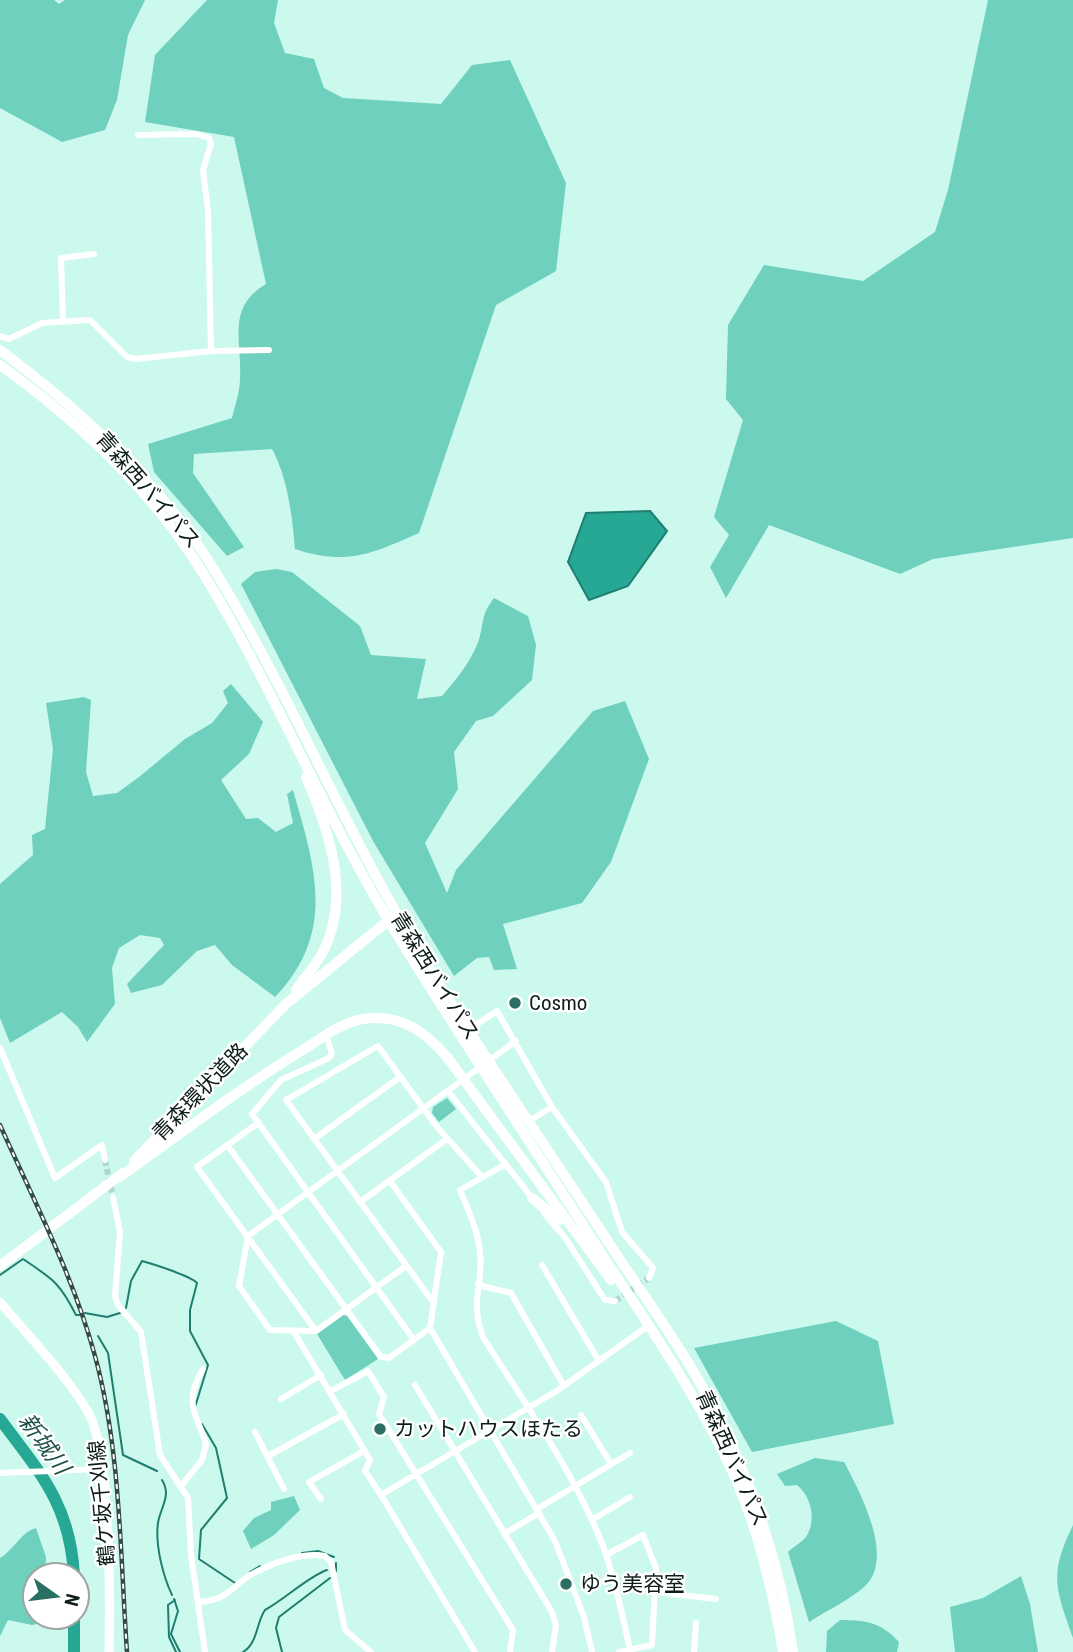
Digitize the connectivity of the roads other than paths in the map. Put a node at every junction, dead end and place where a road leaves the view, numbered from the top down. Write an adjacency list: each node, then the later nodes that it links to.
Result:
1 (138, 135): 7 (street)
2 (94, 254): 3 (street)
3 (63, 320): 4 (street); 7 (street)
4 (0, 336)
5 (269, 349): 7 (street)
6 (0, 350): 10 (highway, 青森西バイパス)
7 (211, 351)
8 (0, 365): 9 (highway, 青森西バイパス)
9 (275, 702): 10 (highway, 青森西バイパス); 11 (highway)
10 (392, 917): 11 (highway, 青森環状道路); 12 (highway, 青森西バイパス); 17 (highway, 青森西バイパス)
11 (286, 1004): 30 (highway, 青森環状道路)
12 (467, 1030): 14 (street); 17 (highway, 青森西バイパス)
13 (326, 1036): 23 (street); 30 (highway); 39 (highway)
14 (516, 1041): 17 (street); 21 (street)
15 (0, 1048): 16 (street)
16 (1, 1058): 27 (street)
17 (484, 1063): 19 (street); 22 (highway, 青森西バイパス); 50 (highway, 青森西バイパス)
18 (400, 1077): 20 (street); 24 (street); 24 (street)
19 (451, 1089): 20 (street); 28 (street)
20 (423, 1107): 25 (street); 29 (street)
21 (552, 1107): 22 (street); 43 (street)
22 (529, 1122): 100 (highway, 青森西バイパス)
23 (258, 1123): 26 (street); 33 (street)
24 (314, 1139): 29 (street)
25 (447, 1139): 31 (street); 32 (street)
26 (228, 1146): 37 (street); 38 (street)
27 (105, 1160)
28 (506, 1164): 31 (street); 35 (street)
29 (337, 1171): 33 (street); 36 (street)
30 (120, 1177): 41 (highway, 青森環状道路)
31 (482, 1178): 44 (street)
32 (390, 1181): 36 (street); 48 (street)
33 (306, 1192): 37 (street); 45 (street)
34 (113, 1197): 75 (street)
35 (532, 1198): 39 (highway); 46 (street)
36 (360, 1202): 42 (street)
37 (277, 1214): 38 (street); 49 (street)
38 (248, 1236): 52 (street); 53 (street)
39 (576, 1236): 50 (highway)
40 (542, 1265): 55 (street)
41 (0, 1266)
42 (406, 1266): 45 (street); 48 (street)
43 (649, 1278)
44 (478, 1285): 59 (street); 62 (street)
45 (376, 1287): 49 (street); 54 (street)
46 (615, 1301)
47 (0, 1302): 72 (main road, 鶴ケ坂千刈線)
48 (433, 1302): 51 (street)
49 (346, 1309): 52 (street); 54 (street)
50 (648, 1326): 55 (street); 99 (highway, 青森西バイパス)
51 (430, 1328): 54 (street); 65 (street)
52 (316, 1331): 53 (street)
53 (294, 1332): 57 (street)
54 (414, 1340)
55 (599, 1361): 59 (street)
56 (202, 1369): 75 (street)
57 (321, 1374): 60 (street); 61 (street)
58 (415, 1385): 68 (street)
59 (564, 1386): 62 (street)
60 (331, 1391): 63 (street); 74 (street)
61 (281, 1399)
62 (527, 1408): 65 (street); 76 (street)
63 (344, 1414): 67 (street); 70 (street)
64 (581, 1415): 71 (street)
65 (489, 1431): 68 (street); 81 (street)
66 (255, 1432): 70 (street)
67 (364, 1451): 78 (street); 80 (street)
68 (453, 1451): 74 (street); 83 (street)
69 (630, 1453): 71 (street)
70 (268, 1456): 77 (street)
71 (611, 1464): 76 (street)
72 (102, 1469): 73 (street); 90 (main road, 鶴ケ坂千刈線)
73 (0, 1473)
74 (418, 1474): 78 (street); 94 (street)
75 (181, 1486): 87 (street)
76 (575, 1486): 81 (street); 82 (street)
77 (284, 1489)
78 (380, 1495): 93 (street)
79 (630, 1497): 82 (street)
80 (321, 1499)
81 (538, 1511): 83 (street); 96 (street)
82 (592, 1520): 84 (street)
83 (504, 1534): 95 (street)
84 (606, 1555): 85 (street); 89 (street)
85 (655, 1592): 86 (street); 89 (street)
86 (716, 1599)
87 (199, 1602): 91 (street); 92 (street)
88 (696, 1623): 98 (street)
89 (630, 1649): 97 (street)
90 (109, 1652)
91 (205, 1652)
92 (371, 1652)
93 (475, 1652)
94 (510, 1652)
95 (552, 1652)
96 (592, 1652)
97 (619, 1652)
98 (694, 1652)
99 (783, 1652)
100 (793, 1652)

